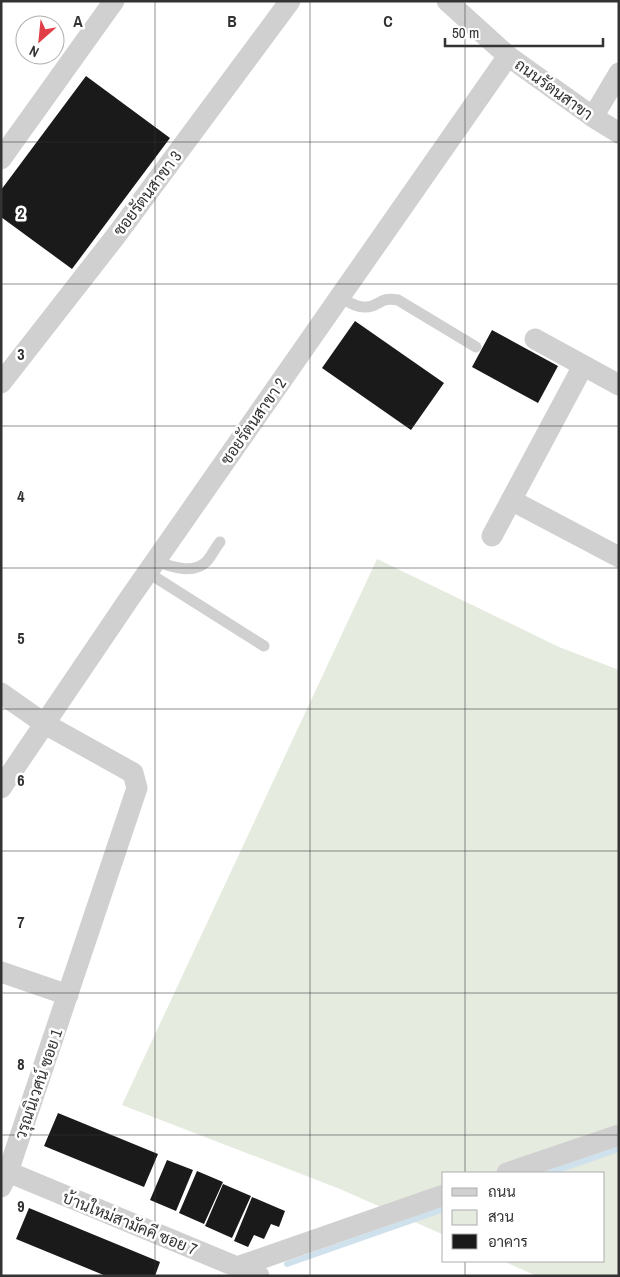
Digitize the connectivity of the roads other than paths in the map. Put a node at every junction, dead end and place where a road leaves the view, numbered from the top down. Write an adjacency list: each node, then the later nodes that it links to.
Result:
1 (114, 1): 8 (street)
2 (290, 1): 13 (street, ซอยรัตนสาขา 3)
3 (448, 1): 4 (street, ถนนรัตนสาขา)
4 (508, 56): 6 (street, ถนนรัตนสาขา); 9 (street, ซอยรัตนสาขา 2)
5 (619, 73): 6 (street)
6 (593, 117): 7 (street, ถนนรัตนสาขา)
7 (619, 133)
8 (1, 159)
9 (339, 297): 11 (lane); 19 (street, ซอยรัตนสาขา 2)
10 (535, 339): 12 (street)
11 (476, 347)
12 (583, 366): 14 (street); 15 (street)
13 (1, 383)
14 (619, 385)
15 (511, 500): 16 (street); 18 (street)
16 (492, 536)
17 (220, 542): 19 (lane)
18 (619, 557)
19 (151, 567): 20 (lane); 22 (street, ซอยรัตนสาขา 2)
20 (264, 646)
21 (1, 693): 22 (street, วรุณนิเวศน์ ซอย 1)
22 (45, 724): 23 (street, ซอยรัตนสาขา 2); 25 (street, วรุณนิเวศน์ ซอย 1)
23 (1, 788)
24 (1, 972): 25 (street)
25 (68, 995): 28 (street, วรุณนิเวศน์ ซอย 1)
26 (619, 1135): 27 (street)
27 (510, 1172)
28 (4, 1176): 30 (street, บ้านใหม่สามัคคี ซอย 7)
29 (442, 1196): 30 (street)
30 (237, 1267): 31 (street, บ้านใหม่สามัคคี ซอย 7)
31 (259, 1276)

